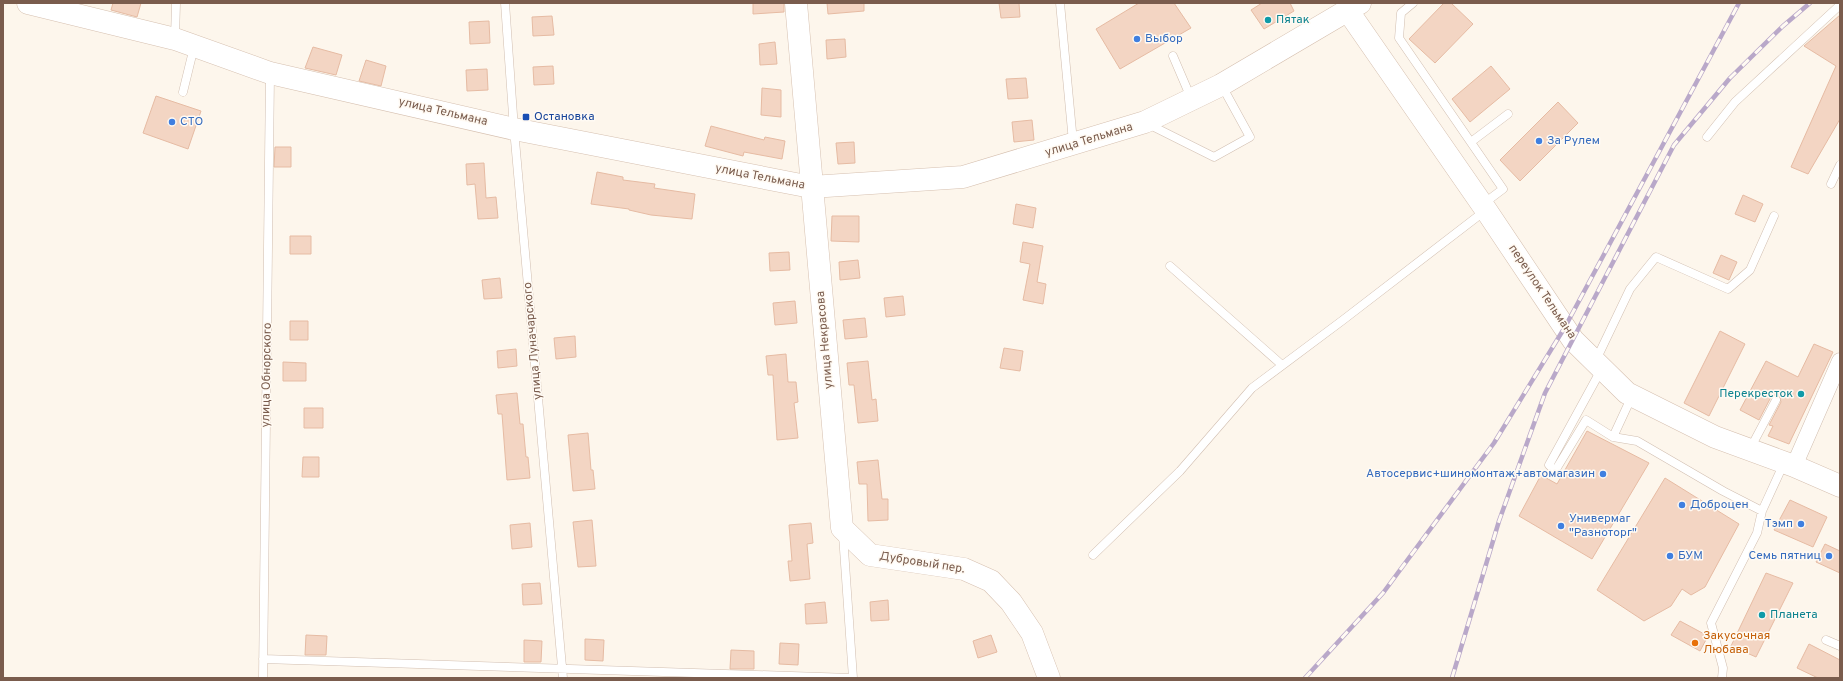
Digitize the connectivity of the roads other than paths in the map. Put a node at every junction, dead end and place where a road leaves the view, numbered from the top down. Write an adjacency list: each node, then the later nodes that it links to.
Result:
1 (28, 3): 9 (street, улица Тельмана)
2 (176, 3): 9 (lane)
3 (505, 3): 17 (lane, улица Луначарского)
4 (796, 3): 23 (street, улица Некрасова)
5 (1060, 3): 20 (lane)
6 (1413, 3): 19 (lane)
7 (1840, 5): 18 (lane)
8 (1350, 6): 12 (street, улица Тельмана); 24 (street, переулок Тельмана)
9 (185, 43): 11 (street, улица Тельмана); 13 (lane)
10 (1173, 56): 14 (lane)
11 (270, 73): 17 (street, улица Тельмана); 41 (lane, улица Обнорского)
12 (1221, 85): 14 (street, улица Тельмана); 16 (lane)
13 (183, 92)
14 (1191, 99): 16 (street, улица Тельмана)
15 (1508, 114): 19 (lane)
16 (1146, 122): 20 (street, улица Тельмана)
17 (514, 129): 23 (street, улица Тельмана); 42 (lane, улица Луначарского)
18 (1707, 137)
19 (1471, 142): 24 (lane)
20 (1074, 145): 23 (street, улица Тельмана)
21 (1840, 165): 22 (lane)
22 (1830, 184)
23 (811, 187): 37 (street, улица Некрасова)
24 (1484, 207): 28 (street, переулок Тельмана); 29 (lane)
25 (1774, 216): 28 (lane)
26 (1170, 266): 29 (lane)
27 (1840, 361): 34 (street)
28 (1599, 364): 30 (street, переулок Тельмана); 32 (lane)
29 (1282, 365): 38 (lane)
30 (1632, 395): 32 (lane); 33 (street, переулок Тельмана)
31 (1776, 400): 33 (lane)
32 (1613, 436): 36 (lane)
33 (1749, 449): 34 (street, переулок Тельмана)
34 (1789, 464): 35 (street, переулок Тельмана); 36 (lane)
35 (1840, 486)
36 (1762, 511): 47 (lane)
37 (842, 528): 45 (lane, улица Некрасова); 46 (street, Дубровый пер.)
38 (1093, 555)
39 (1826, 640): 40 (lane)
40 (1840, 646)
41 (263, 658): 42 (lane); 43 (lane, улица Обнорского)
42 (562, 668): 44 (lane, улица Луначарского); 45 (lane)
43 (263, 678)
44 (563, 678)
45 (852, 678)
46 (1049, 678)
47 (1722, 678)

